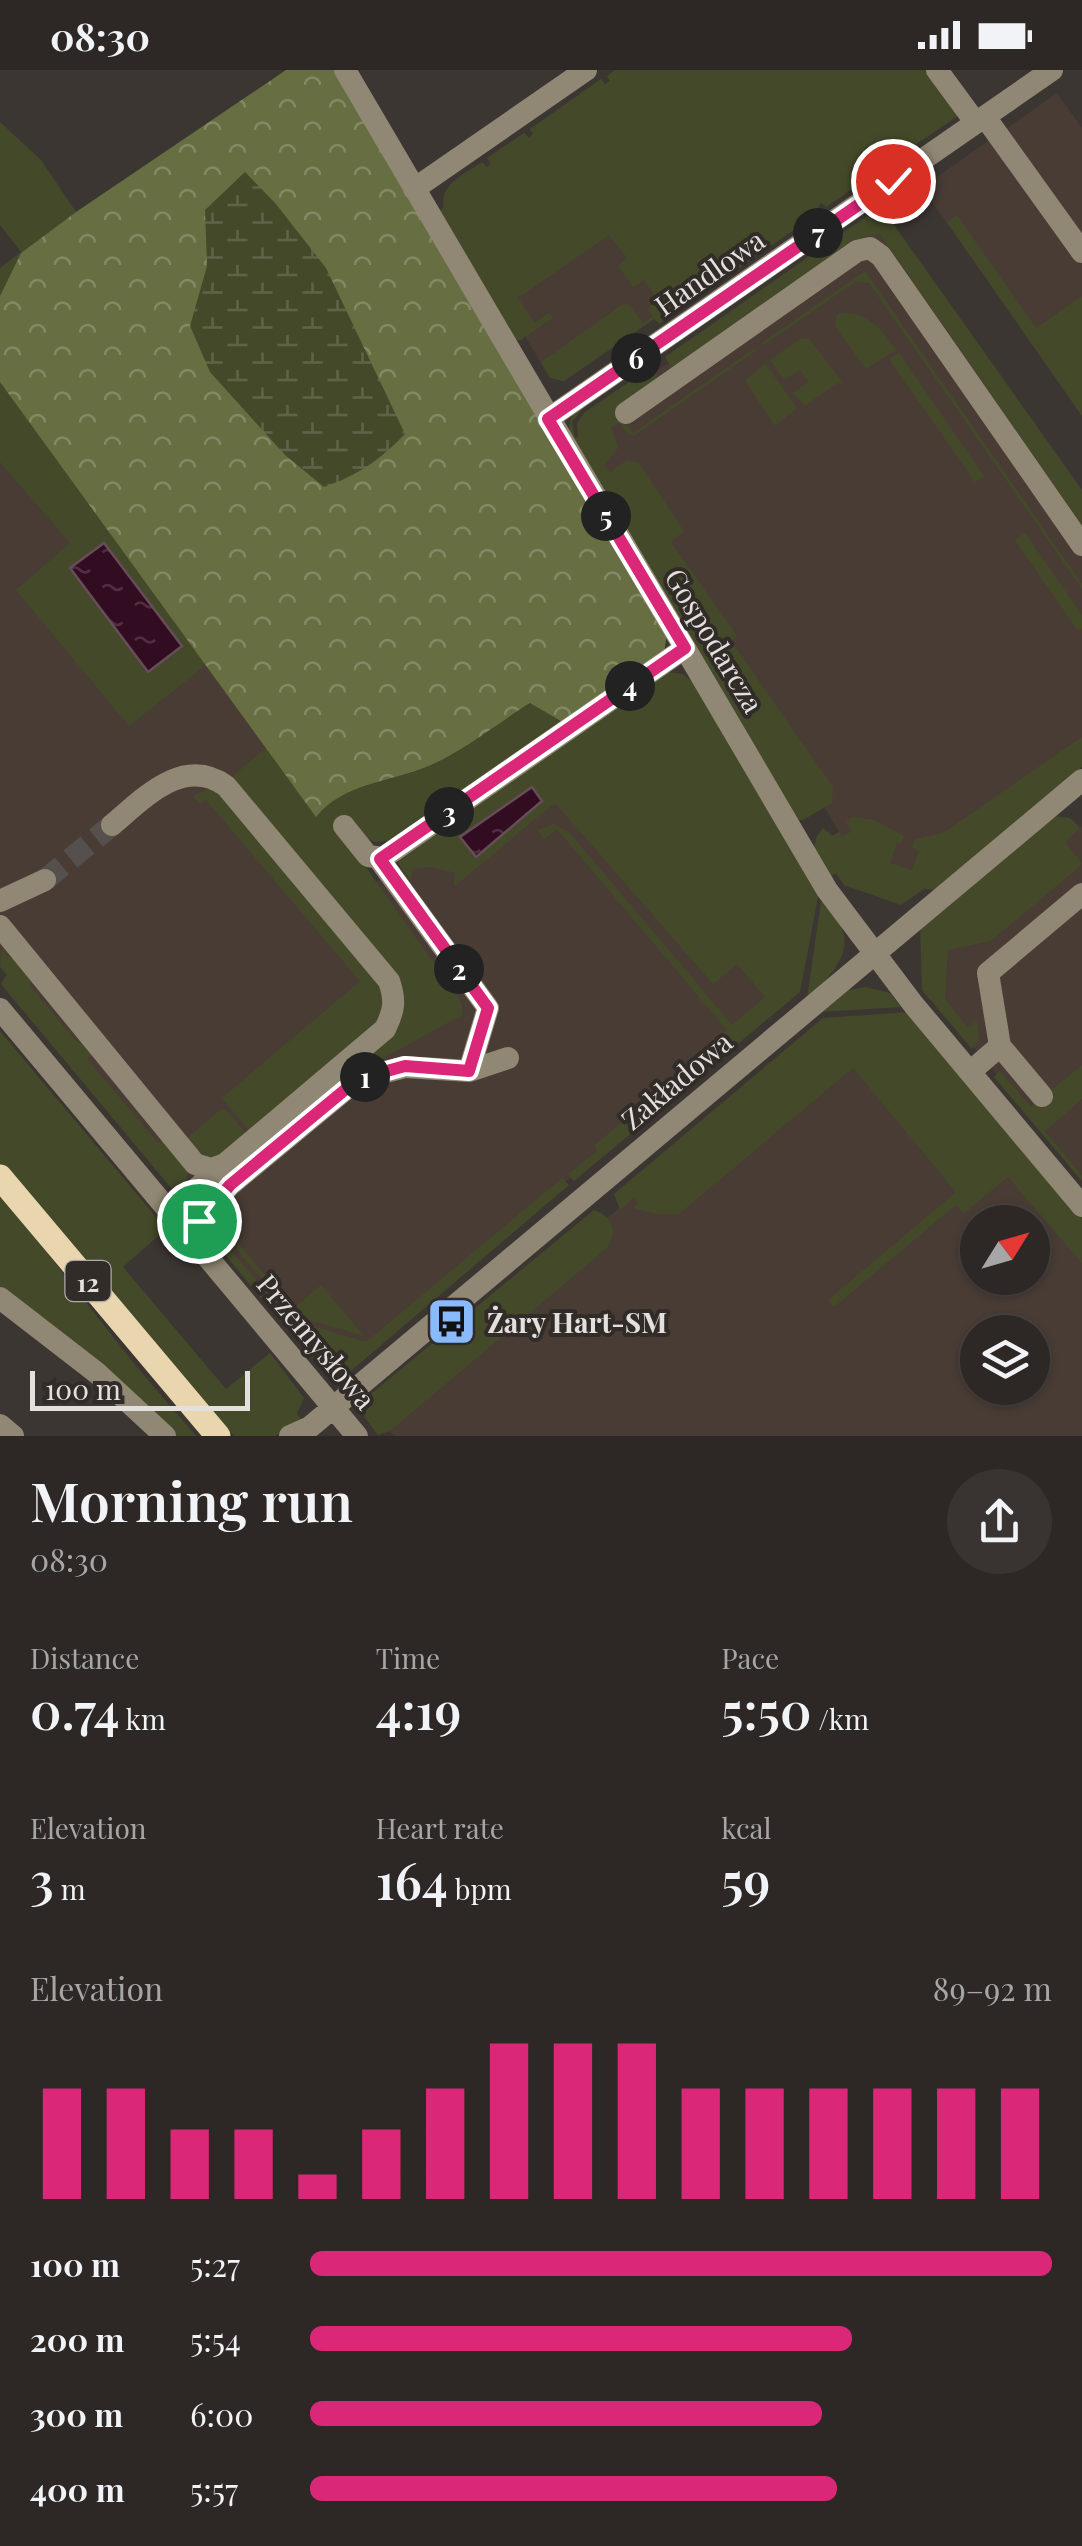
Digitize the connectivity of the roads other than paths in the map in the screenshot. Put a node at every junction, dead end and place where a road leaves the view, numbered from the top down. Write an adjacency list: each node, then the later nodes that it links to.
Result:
1 (345, 70): 6 (street, Gospodarcza)
2 (586, 70): 6 (street)
3 (937, 70): 5 (street)
4 (1052, 70): 5 (street, Handlowa)
5 (980, 120): 7 (street); 8 (street, Handlowa)
6 (414, 190): 11 (street, Gospodarcza)
7 (1082, 252)
8 (649, 350): 9 (street); 11 (street, Handlowa)
9 (672, 381): 10 (street); 12 (street)
10 (626, 413)
11 (548, 419): 13 (street, Gospodarcza)
12 (1082, 545)
13 (685, 648): 17 (street); 22 (street, Gospodarcza)
14 (1082, 780): 22 (street, Zakładowa)
15 (112, 824): 29 (street)
16 (344, 826): 17 (street)
17 (380, 859): 26 (street)
18 (45, 880): 19 (street)
19 (0, 901)
20 (1079, 903): 24 (street)
21 (0, 926): 29 (street)
22 (873, 954): 27 (street, Gospodarcza); 35 (street, Zakładowa)
23 (0, 1009): 33 (street, Przemysłowa)
24 (1000, 1046): 27 (street); 28 (street)
25 (508, 1058): 26 (street)
26 (469, 1071): 33 (street)
27 (970, 1072): 32 (street, Gospodarcza)
28 (1042, 1096)
29 (225, 1164): 31 (street)
30 (0, 1177): 37 (main road, 12)
31 (182, 1201)
32 (1082, 1206)
33 (187, 1232): 35 (street, Przemysłowa)
34 (0, 1298): 40 (street)
35 (332, 1406): 38 (street, Zakładowa); 41 (street, Przemysłowa)
36 (0, 1425): 39 (street)
37 (217, 1432)
38 (302, 1433)
39 (13, 1436)
40 (165, 1436)
41 (357, 1436)

